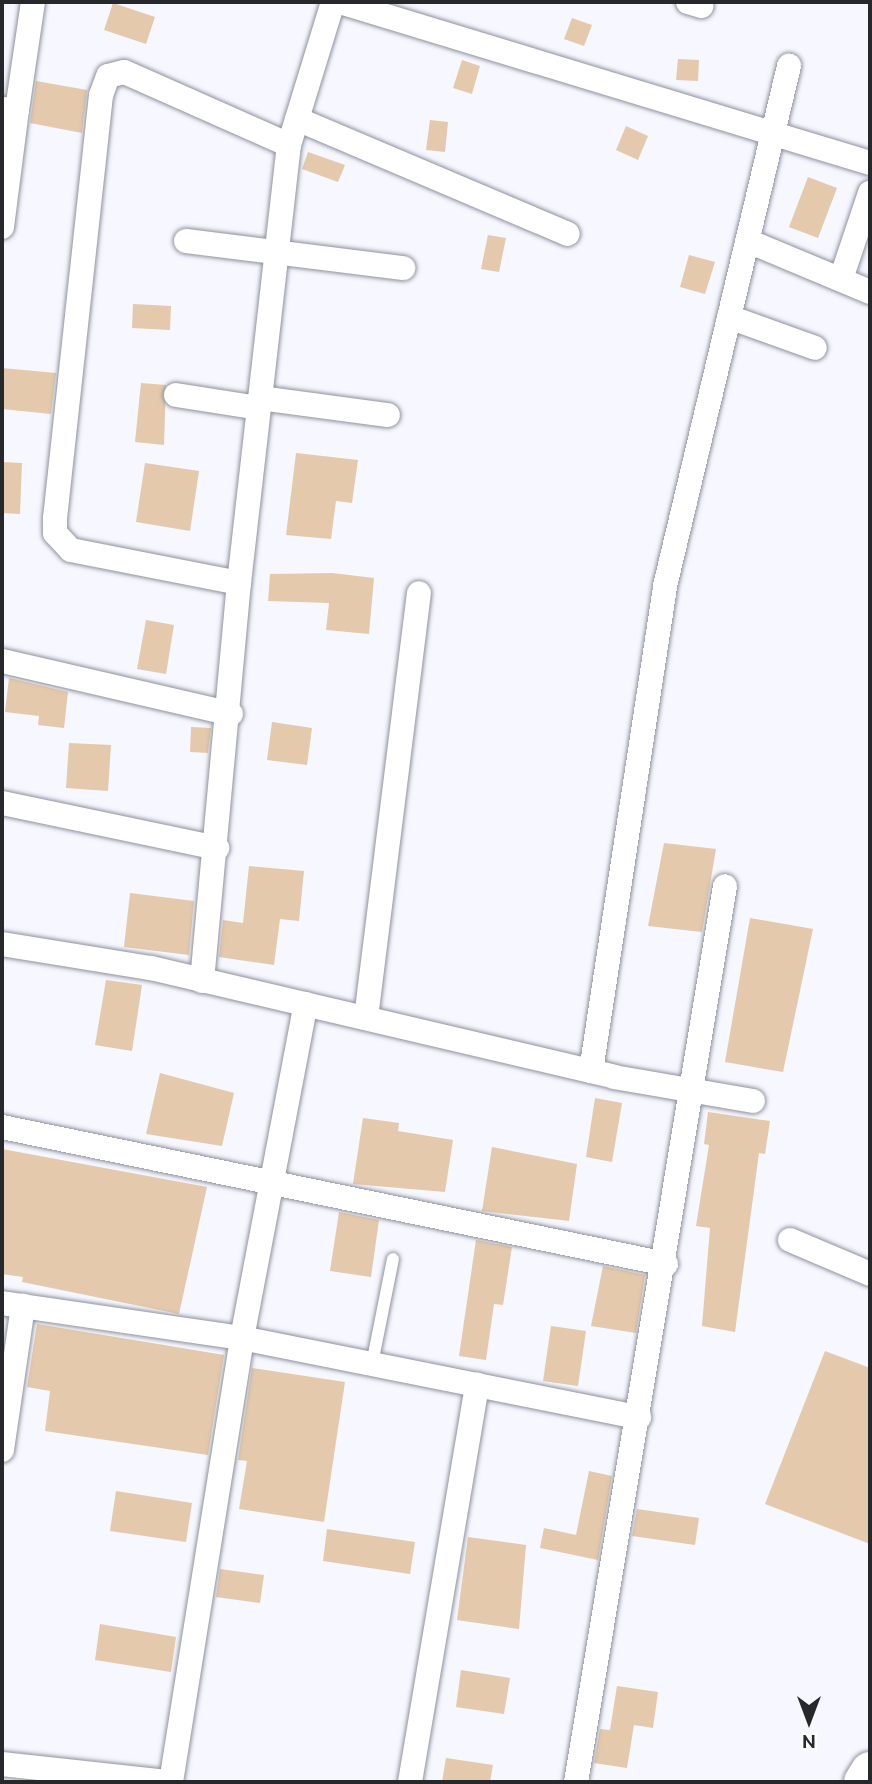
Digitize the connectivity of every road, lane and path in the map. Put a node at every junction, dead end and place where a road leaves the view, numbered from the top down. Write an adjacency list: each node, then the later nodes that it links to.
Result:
1 (33, 2): 5 (street)
2 (333, 2): 6 (street)
3 (340, 2): 7 (street)
4 (789, 65): 7 (street)
5 (9, 110): 11 (street)
6 (297, 119): 8 (street); 12 (street)
7 (774, 135): 9 (street); 14 (street)
8 (289, 145): 15 (street); 24 (street)
9 (870, 163)
10 (870, 193): 17 (street)
11 (2, 227)
12 (568, 234)
13 (186, 241): 15 (street)
14 (748, 241): 17 (street); 19 (street)
15 (276, 256): 16 (street); 22 (street)
16 (403, 268)
17 (841, 279): 18 (street)
18 (870, 292)
19 (729, 317): 20 (street); 35 (street)
20 (816, 348)
21 (176, 395): 22 (street)
22 (260, 403): 23 (street); 24 (street)
23 (388, 415)
24 (239, 583): 27 (street)
25 (419, 593): 34 (street)
26 (2, 661): 27 (street)
27 (231, 714): 29 (street)
28 (2, 803): 29 (street)
29 (217, 848): 32 (street)
30 (725, 886): 36 (street)
31 (2, 944): 32 (street)
32 (202, 981): 33 (street)
33 (306, 1004): 34 (street); 39 (street)
34 (366, 1018): 35 (street)
35 (591, 1071): 36 (street)
36 (693, 1094): 37 (street); 42 (street)
37 (753, 1101)
38 (2, 1127): 39 (street)
39 (272, 1180): 42 (street); 45 (street)
40 (790, 1240): 43 (street)
41 (393, 1259): 46 (lane)
42 (666, 1264): 48 (street)
43 (870, 1274)
44 (12, 1304): 45 (street); 49 (street)
45 (242, 1338): 46 (street); 52 (street)
46 (372, 1364): 47 (street)
47 (477, 1385): 48 (street); 53 (street)
48 (639, 1417): 54 (street)
49 (2, 1450)
50 (2, 1764): 52 (street)
51 (870, 1771): 55 (main road)
52 (170, 1782)
53 (410, 1782)
54 (576, 1782)
55 (863, 1782)

